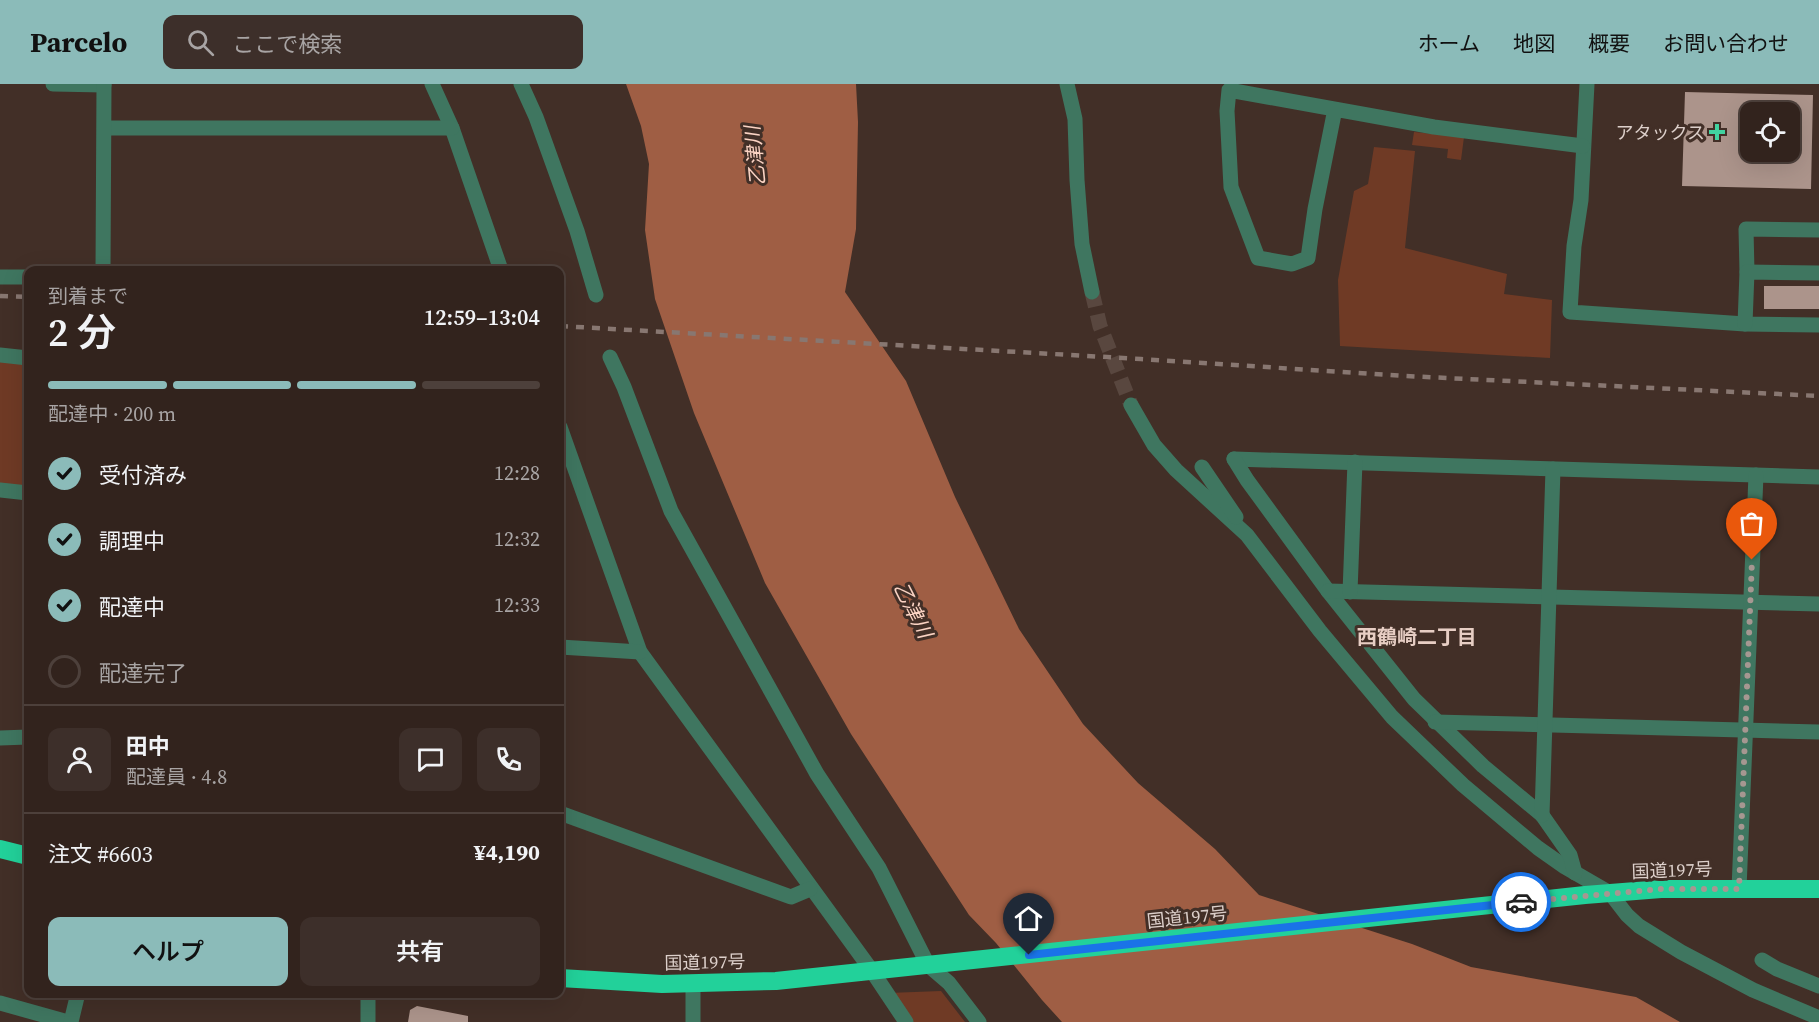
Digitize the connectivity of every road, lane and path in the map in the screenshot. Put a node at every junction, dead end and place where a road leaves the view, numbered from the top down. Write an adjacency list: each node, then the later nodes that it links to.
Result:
1 (53, 84): 2 (street)
2 (104, 84): 8 (street)
3 (432, 84): 9 (street)
4 (521, 84): 19 (street)
5 (1067, 84): 18 (street)
6 (1587, 84): 10 (street)
7 (1335, 109): 7 (street); 10 (street)
8 (105, 128): 9 (street); 12 (street)
9 (452, 128): 13 (street)
10 (1583, 146): 20 (street)
11 (1819, 230): 14 (street)
12 (103, 266)
13 (500, 266)
14 (1747, 272): 15 (street); 20 (street)
15 (1819, 273)
16 (0, 277): 17 (street)
17 (24, 278)
18 (1092, 292)
19 (596, 295)
20 (1745, 324): 21 (street)
21 (1819, 326)
22 (0, 355): 24 (street)
23 (610, 357): 58 (street)
24 (24, 358)
25 (1131, 405): 34 (street)
26 (564, 438): 41 (street)
27 (1355, 462): 29 (street); 35 (street); 36 (street)
28 (1202, 467): 34 (street)
29 (1553, 469): 30 (street); 37 (street)
30 (1756, 475): 31 (street); 38 (street)
31 (1819, 477)
32 (0, 490): 33 (street)
33 (24, 493)
34 (1247, 535): 52 (street)
35 (1328, 591): 36 (street); 42 (street)
36 (1350, 592): 37 (street)
37 (1549, 597): 38 (street); 43 (street)
38 (1751, 602): 39 (street); 44 (street)
39 (1819, 604)
40 (564, 647): 41 (street)
41 (640, 652): 53 (street)
42 (1435, 722): 43 (street); 49 (street)
43 (1545, 725): 44 (street); 49 (street)
44 (1745, 730): 45 (street); 54 (street)
45 (1819, 732)
46 (24, 737): 47 (street)
47 (0, 738)
48 (564, 814): 53 (street)
49 (1542, 815): 52 (street)
50 (0, 849): 51 (highway)
51 (24, 855)
52 (1575, 873): 56 (street)
53 (810, 889): 59 (street)
54 (1739, 889): 55 (highway, 国道197号); 56 (highway, 国道197号)
55 (1819, 889)
56 (1610, 893): 58 (highway, 国道197号); 66 (street)
57 (1762, 960): 62 (street)
58 (928, 965): 59 (highway, 国道197号); 71 (street)
59 (872, 971): 61 (highway, 国道197号); 70 (street)
60 (564, 978): 61 (highway, 国道197号)
61 (693, 984): 69 (street)
62 (1819, 986)
63 (76, 998): 67 (street)
64 (368, 998): 68 (street)
65 (0, 1003): 67 (street)
66 (1819, 1018)
67 (69, 1022)
68 (369, 1022)
69 (693, 1022)
70 (906, 1022)
71 (979, 1022)

